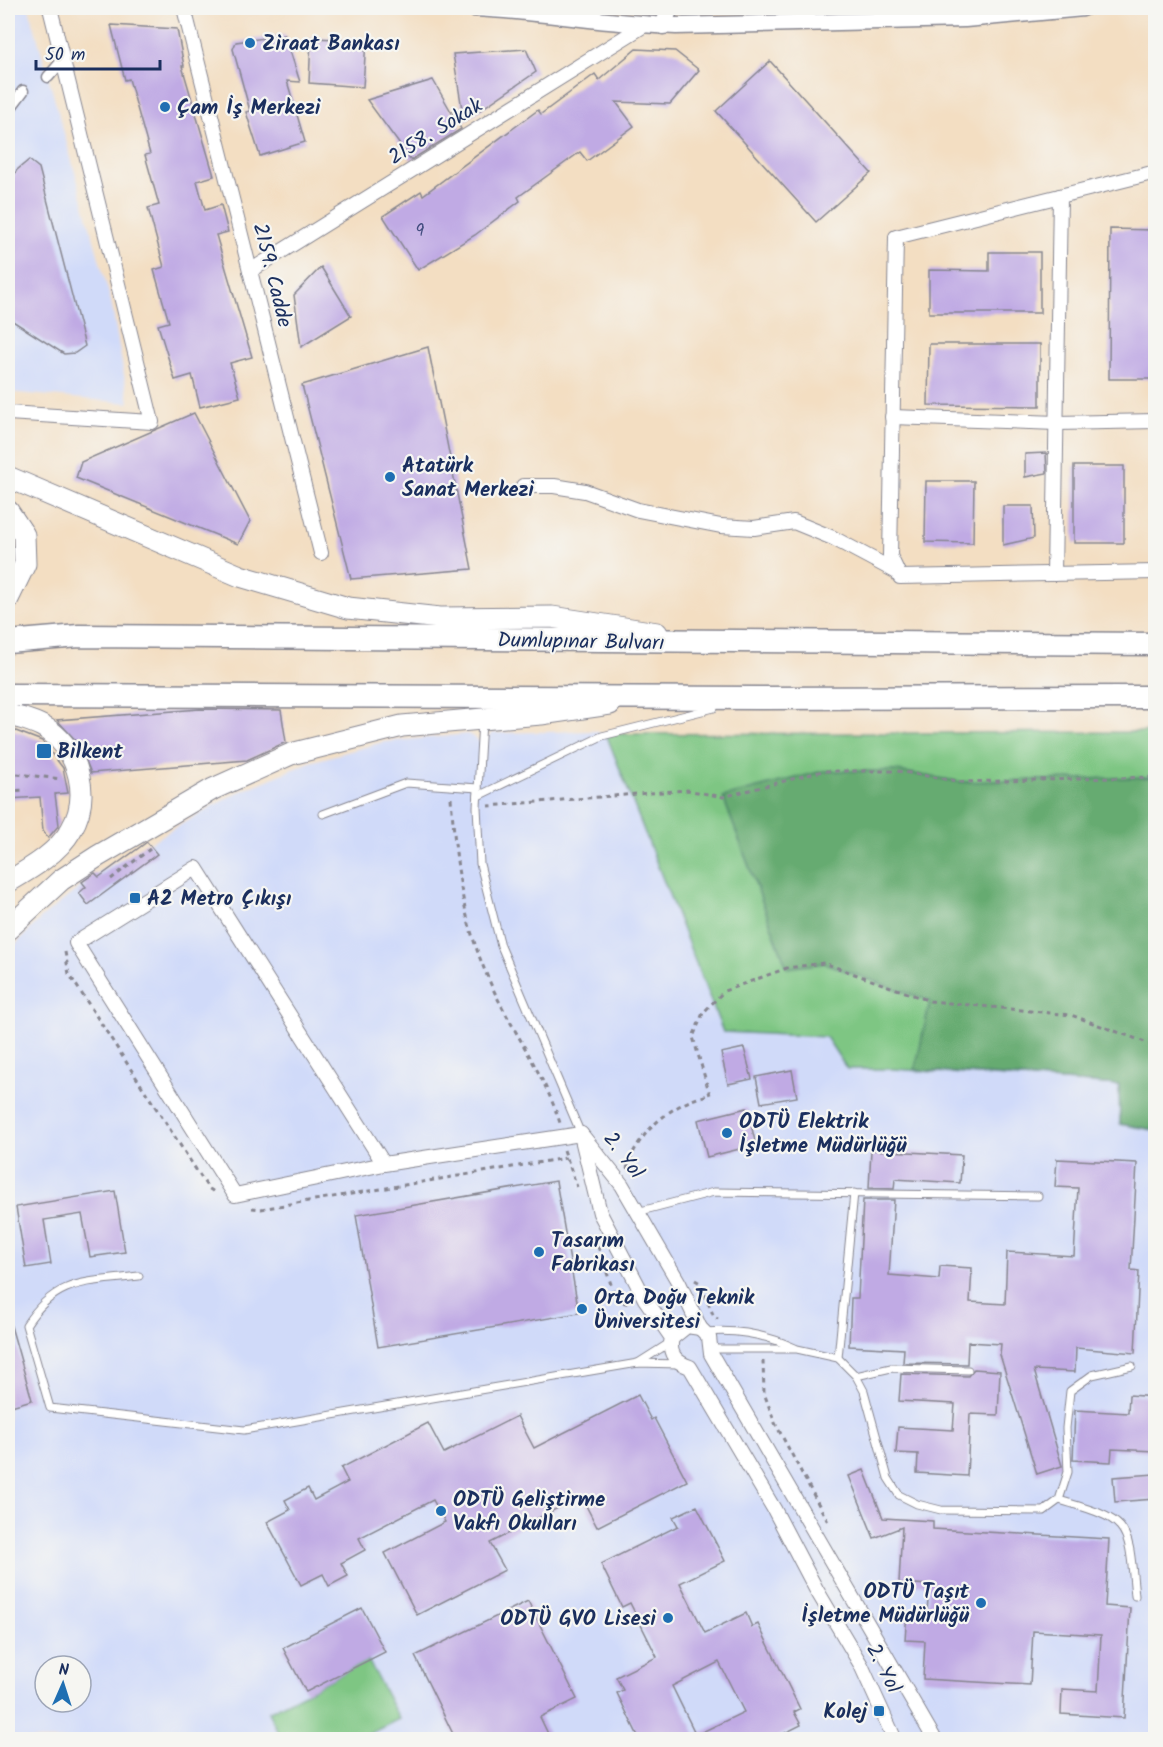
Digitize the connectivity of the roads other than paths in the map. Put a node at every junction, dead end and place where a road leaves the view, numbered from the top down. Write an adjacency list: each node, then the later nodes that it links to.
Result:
1 (50, 8): 10 (street)
2 (184, 8): 16 (street, 2159. Cadde)
3 (474, 8): 7 (street)
4 (610, 8): 7 (street)
5 (670, 8): 9 (street)
6 (1083, 8): 9 (street)
7 (618, 24): 8 (street)
8 (643, 26): 9 (street); 16 (street, 2158. Sokak)
9 (663, 26)
10 (63, 60): 11 (street); 17 (street)
11 (48, 77)
12 (23, 91): 13 (street)
13 (8, 111)
14 (1155, 172): 15 (street)
15 (1060, 196): 18 (street); 20 (street)
16 (250, 271): 24 (street, 2159. Cadde)
17 (8, 413)
18 (892, 417): 20 (street); 25 (street)
19 (1155, 421): 20 (street)
20 (1057, 423): 27 (street)
21 (8, 477): 30 (main road)
22 (523, 486): 25 (street)
23 (8, 511): 28 (main road)
24 (321, 553)
25 (897, 572): 27 (street)
26 (1155, 572): 27 (street)
27 (1054, 574)
28 (8, 599)
29 (8, 642): 30 (highway, Dumlupınar Bulvarı)
30 (714, 642): 31 (highway, Dumlupınar Bulvarı)
31 (1155, 644)
32 (8, 695): 34 (highway)
33 (1155, 697): 35 (highway)
34 (659, 698): 35 (highway); 37 (main road)
35 (760, 698): 38 (lane)
36 (8, 714): 40 (main road)
37 (482, 718): 38 (lane); 41 (main road)
38 (478, 792): 39 (lane); 42 (lane)
39 (323, 814)
40 (8, 882)
41 (8, 929)
42 (581, 1134): 43 (street); 46 (street, 2. Yol); 49 (street, 2. Yol)
43 (384, 1164): 43 (street)
44 (854, 1193): 45 (lane); 46 (lane); 52 (lane)
45 (1038, 1196)
46 (637, 1212): 48 (street, 2. Yol)
47 (139, 1276): 53 (lane)
48 (703, 1330): 49 (street); 50 (lane); 51 (street, 2. Yol)
49 (671, 1340): 53 (lane); 54 (street, 2. Yol)
50 (797, 1349): 51 (lane); 52 (lane)
51 (711, 1352): 54 (street); 61 (street, 2. Yol)
52 (838, 1358): 57 (lane)
53 (638, 1363): 54 (lane)
54 (685, 1365): 60 (street, 2. Yol)
55 (1132, 1366): 58 (lane)
56 (968, 1370): 57 (lane)
57 (856, 1376): 58 (lane)
58 (1059, 1500): 59 (lane)
59 (1135, 1596)
60 (895, 1740)
61 (935, 1740)

